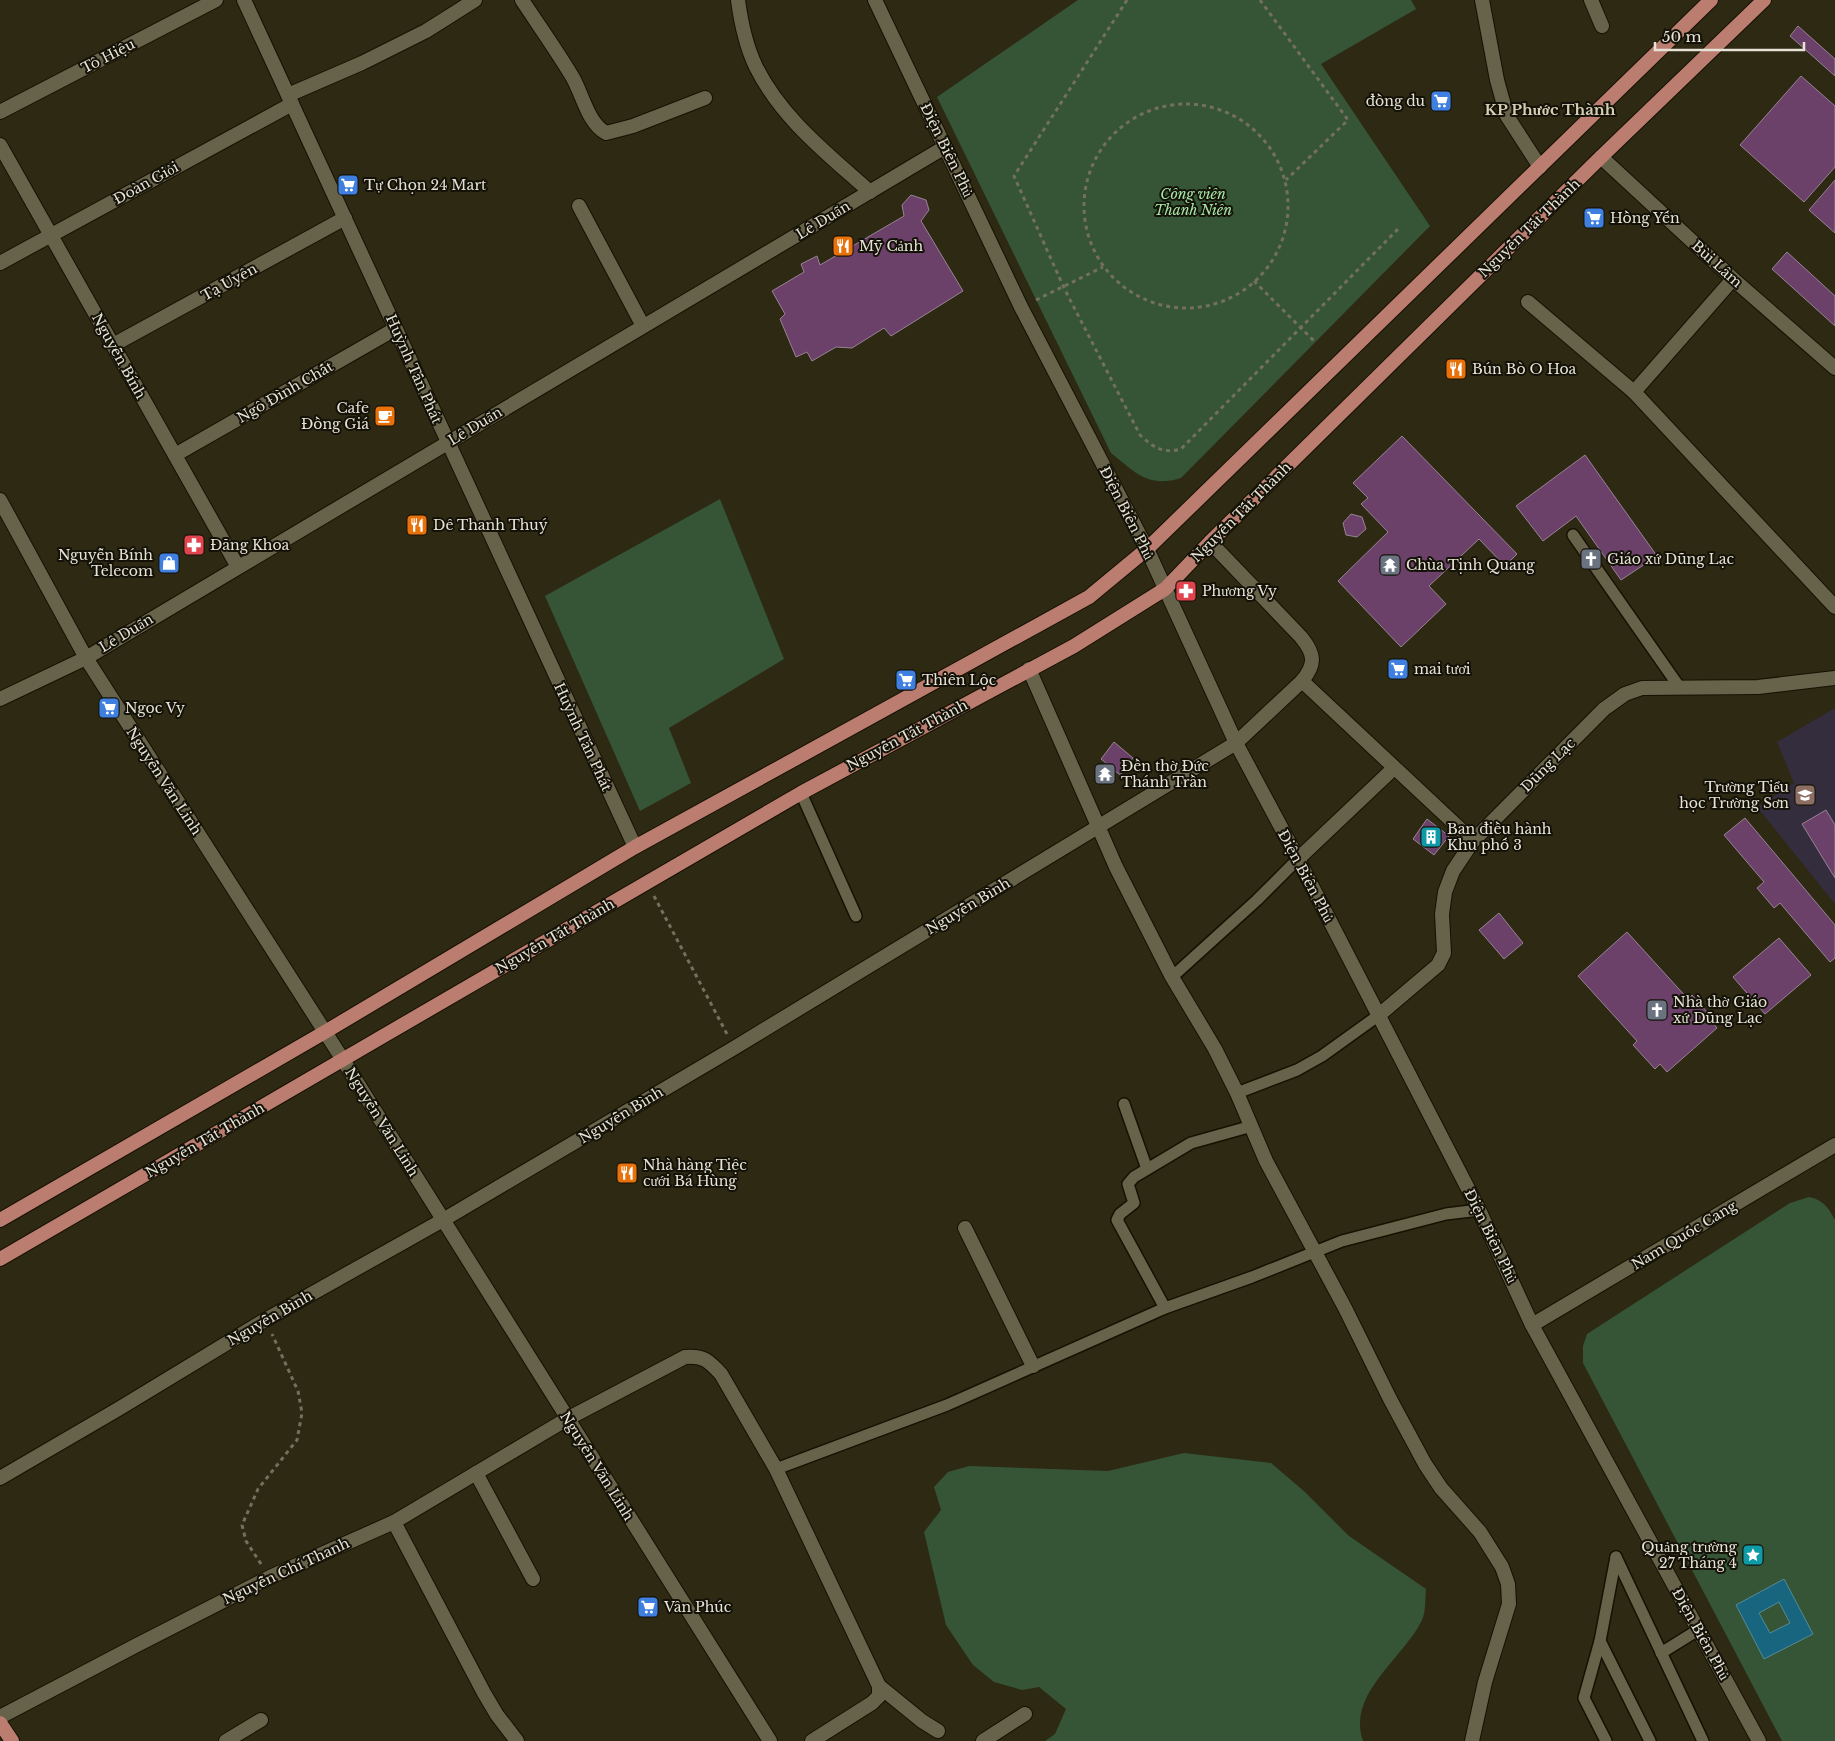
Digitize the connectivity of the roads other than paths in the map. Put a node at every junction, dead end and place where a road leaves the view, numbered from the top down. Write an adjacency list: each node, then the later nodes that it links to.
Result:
1 (216, 0): 14 (street, Tô Hiệu)
2 (244, 0): 13 (street, Huỳnh Tấn Phát)
3 (474, 0): 13 (street, Đoàn Giỏi)
4 (522, 0): 12 (street)
5 (738, 0): 19 (street)
6 (875, 0): 16 (street, Điện Biên Phủ)
7 (1482, 0): 18 (street)
8 (1591, 0): 11 (street)
9 (1711, 0): 18 (main road)
10 (1764, 0): 17 (main road, Nguyễn Tất Thành)
11 (1602, 26)
12 (705, 98)
13 (290, 99): 21 (street, Huỳnh Tấn Phát); 22 (street, Đoàn Giỏi)
14 (0, 112)
15 (0, 145): 22 (street, Nguyễn Bính)
16 (946, 147): 19 (street, Lê Duẩn); 36 (street, Điện Biên Phủ)
17 (1601, 157): 24 (street, Bùi Lâm); 35 (main road, Nguyễn Tất Thành)
18 (1540, 167): 36 (main road)
19 (870, 192): 26 (street, Lê Duẩn)
20 (579, 206): 26 (street)
21 (345, 218): 27 (street, Huỳnh Tấn Phát); 28 (street, Tạ Uyên)
22 (51, 236): 23 (street, Đoàn Giỏi); 28 (street, Nguyễn Bính)
23 (0, 263)
24 (1734, 278): 29 (street, Bùi Lâm); 30 (street)
25 (1528, 302): 30 (street)
26 (643, 326): 31 (street, Lê Duẩn)
27 (395, 329): 31 (street, Huỳnh Tấn Phát); 32 (street, Ngô Đình Chất)
28 (113, 345): 32 (street, Nguyễn Bính)
29 (1835, 368)
30 (1634, 392): 39 (street)
31 (447, 442): 37 (street, Lê Duẩn); 51 (street, Huỳnh Tấn Phát)
32 (175, 455): 37 (street, Nguyễn Bính)
33 (0, 500): 40 (street, Nguyễn Văn Linh)
34 (1572, 535): 44 (lane)
35 (1210, 542): 38 (main road, Nguyễn Tất Thành); 43 (street)
36 (1147, 549): 38 (street, Điện Biên Phủ); 51 (main road)
37 (238, 567): 40 (street, Lê Duẩn)
38 (1165, 589): 41 (main road, Nguyễn Tất Thành); 46 (street, Điện Biên Phủ)
39 (1835, 607)
40 (86, 658): 45 (street, Lê Duẩn); 56 (street, Nguyễn Văn Linh)
41 (1029, 669): 48 (main road, Nguyễn Tất Thành); 49 (street)
42 (1835, 678): 44 (street, Dũng Lạc)
43 (1302, 681): 46 (street, Nguyễn Bình); 47 (street)
44 (1680, 688): 50 (street, Dũng Lạc)
45 (0, 699)
46 (1236, 743): 49 (street, Nguyễn Bình); 52 (street, Điện Biên Phủ)
47 (1394, 768): 50 (street); 52 (street)
48 (801, 793): 53 (lane); 57 (main road, Nguyễn Tất Thành)
49 (1098, 826): 54 (street); 65 (street, Nguyễn Bình)
50 (1473, 841): 55 (street, Dũng Lạc)
51 (634, 847): 56 (main road)
52 (1298, 859): 54 (lane); 55 (street, Điện Biên Phủ)
53 (856, 916)
54 (1172, 977): 58 (street)
55 (1378, 1015): 58 (lane); 63 (street, Điện Biên Phủ)
56 (325, 1032): 57 (street, Nguyễn Văn Linh); 64 (main road)
57 (343, 1060): 65 (street, Nguyễn Văn Linh); 68 (main road, Nguyễn Tất Thành)
58 (1238, 1093): 60 (street)
59 (1124, 1104): 62 (lane)
60 (1252, 1126): 62 (lane); 67 (street)
61 (1835, 1145): 70 (street, Nam Quốc Cang)
62 (1147, 1169): 69 (lane)
63 (1479, 1210): 67 (lane); 70 (street, Điện Biên Phủ)
64 (0, 1220)
65 (443, 1220): 72 (street, Nguyễn Văn Linh); 75 (street, Nguyễn Bình)
66 (964, 1228): 71 (street)
67 (1315, 1252): 69 (lane); 93 (street)
68 (0, 1259)
69 (1165, 1308): 71 (lane)
70 (1532, 1325): 78 (street, Điện Biên Phủ)
71 (1034, 1366): 73 (lane)
72 (567, 1419): 73 (street, Nguyễn Chí Thanh); 74 (street, Nguyễn Chí Thanh); 90 (street, Nguyễn Văn Linh)
73 (776, 1469): 81 (street, Nguyễn Chí Thanh)
74 (476, 1473): 76 (street, Nguyễn Chí Thanh); 77 (street)
75 (0, 1478)
76 (394, 1522): 83 (street, Nguyễn Chí Thanh); 89 (street)
77 (533, 1580)
78 (1698, 1630): 80 (lane); 97 (street, Điện Biên Phủ)
79 (1600, 1640): 80 (lane); 94 (lane); 95 (lane)
80 (1661, 1653): 96 (lane)
81 (879, 1686): 86 (street); 91 (street)
82 (1025, 1714): 92 (street)
83 (0, 1717)
84 (261, 1720): 88 (street)
85 (0, 1723): 87 (main road)
86 (938, 1731)
87 (12, 1741)
88 (226, 1741)
89 (517, 1741)
90 (770, 1741)
91 (812, 1741)
92 (982, 1741)
93 (1472, 1741)
94 (1606, 1741)
95 (1650, 1741)
96 (1703, 1741)
97 (1759, 1741)

